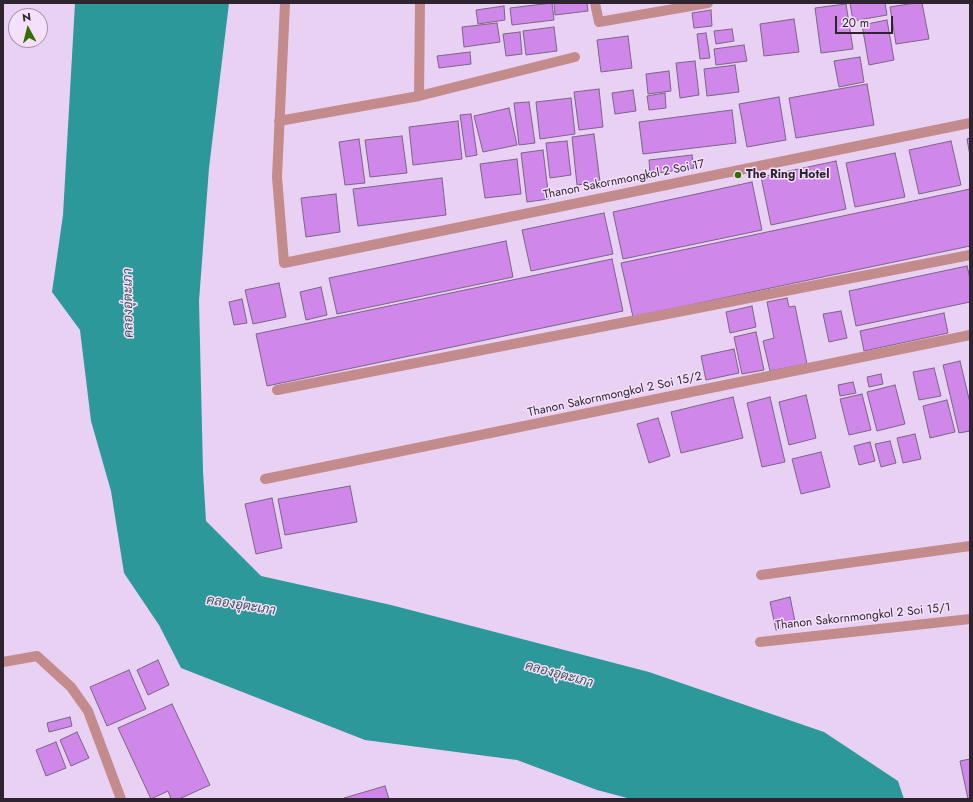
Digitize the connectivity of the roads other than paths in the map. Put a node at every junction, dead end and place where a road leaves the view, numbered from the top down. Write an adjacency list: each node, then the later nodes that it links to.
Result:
1 (285, 3): 7 (street)
2 (420, 3): 6 (street)
3 (595, 3): 4 (street)
4 (708, 3)
5 (575, 57): 6 (street)
6 (419, 96): 7 (street)
7 (280, 121): 8 (street, Thanon Sakornmongkol 2 Soi 17)
8 (970, 123)
9 (970, 255): 11 (street)
10 (970, 335): 12 (street, Thanon Sakornmongkol 2 Soi 15/2)
11 (277, 390)
12 (265, 480)
13 (970, 546): 14 (street)
14 (761, 576)
15 (970, 619): 16 (street, Thanon Sakornmongkol 2 Soi 15/1)
16 (760, 642)
17 (3, 662): 18 (street)
18 (120, 799)

